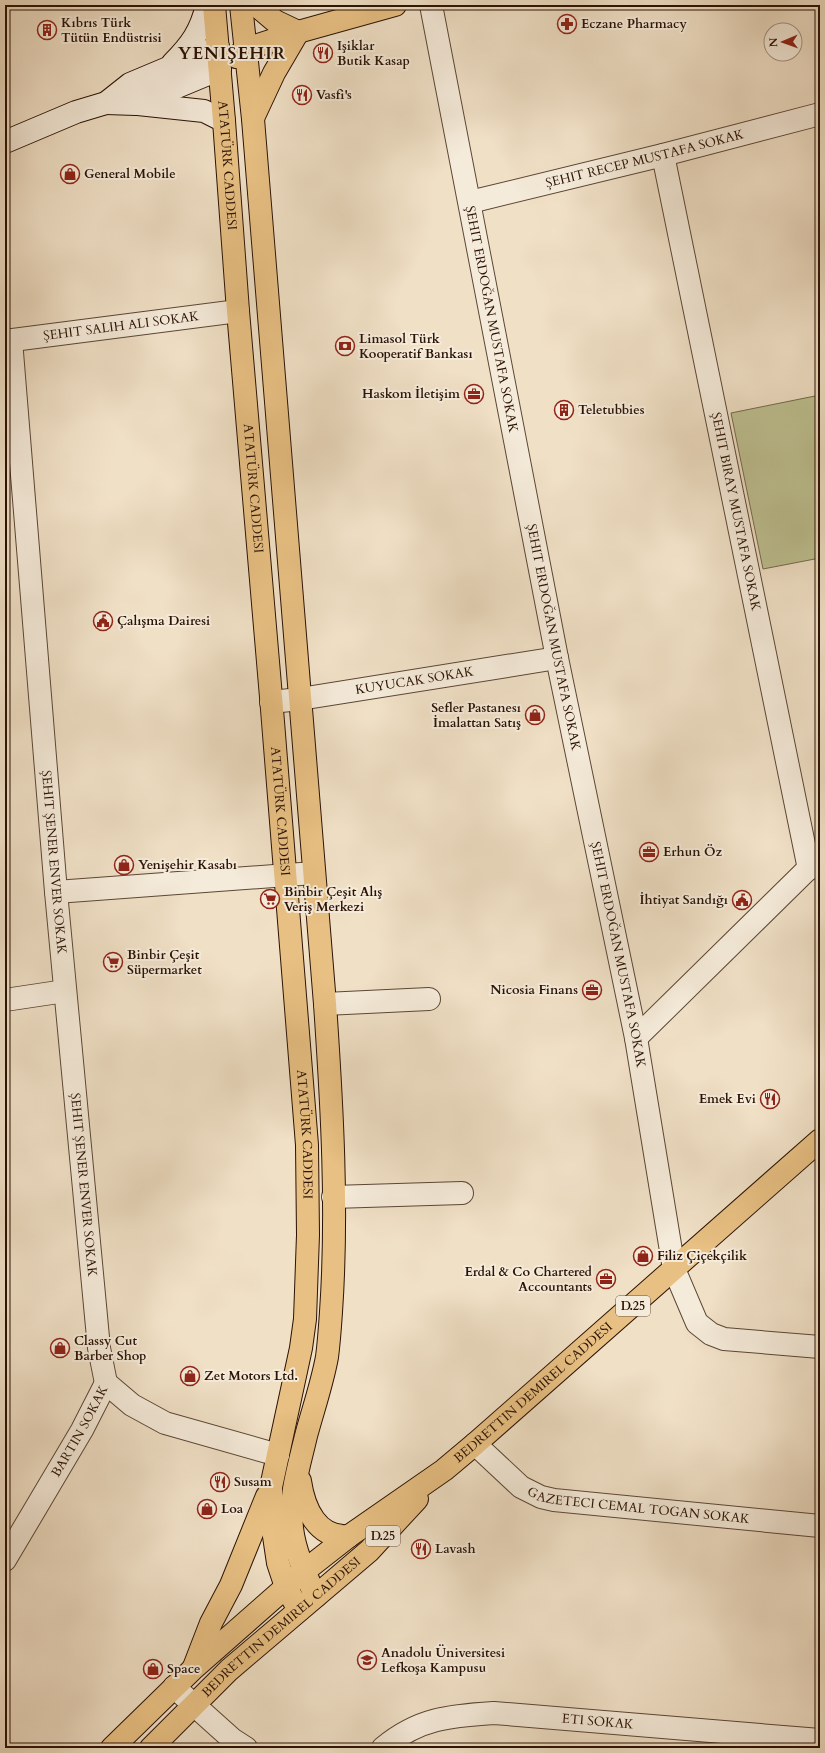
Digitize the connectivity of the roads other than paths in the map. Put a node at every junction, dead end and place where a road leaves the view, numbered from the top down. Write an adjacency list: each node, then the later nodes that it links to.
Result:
1 (207, 5): 10 (street)
2 (214, 5): 8 (main road, ATATÜRK CADDESI)
3 (241, 5): 9 (main road, ATATÜRK CADDESI)
4 (256, 5): 7 (main road)
5 (395, 5): 7 (main road)
6 (431, 5): 19 (street, ŞEHIT ERDOĞAN MUSTAFA SOKAK)
7 (298, 32): 9 (main road); 15 (main road)
8 (218, 47): 9 (main road); 10 (street); 11 (main road, ATATÜRK CADDESI)
9 (246, 49): 11 (main road); 15 (main road, ATATÜRK CADDESI)
10 (168, 68): 12 (street)
11 (220, 69): 13 (street); 16 (main road, ATATÜRK CADDESI)
12 (106, 103): 13 (street); 17 (street)
13 (136, 104): 16 (street)
14 (820, 114): 18 (street, ŞEHIT RECEP MUSTAFA SOKAK)
15 (253, 119): 23 (main road, ATATÜRK CADDESI)
16 (224, 121): 20 (main road, ATATÜRK CADDESI)
17 (5, 142)
18 (663, 155): 19 (street, ŞEHIT RECEP MUSTAFA SOKAK); 25 (street, ŞEHIT BIRAY MUSTAFA SOKAK)
19 (470, 202): 22 (street, ŞEHIT ERDOĞAN MUSTAFA SOKAK)
20 (238, 311): 21 (street, ŞEHIT SALIH ALI SOKAK); 24 (main road, ATATÜRK CADDESI)
21 (8, 340): 28 (street, ŞEHIT ŞENER ENVER SOKAK)
22 (557, 658): 23 (street, KUYUCAK SOKAK); 33 (street, ŞEHIT ERDOĞAN MUSTAFA SOKAK)
23 (300, 699): 24 (street, KUYUCAK SOKAK); 26 (main road, ATATÜRK CADDESI)
24 (271, 702): 27 (main road, ATATÜRK CADDESI)
25 (814, 863): 33 (street)
26 (314, 873): 27 (street); 32 (main road, ATATÜRK CADDESI)
27 (286, 876): 28 (street); 41 (main road, ATATÜRK CADDESI)
28 (56, 892): 29 (street, ŞEHIT ŞENER ENVER SOKAK)
29 (65, 991): 30 (street); 39 (street, ŞEHIT ŞENER ENVER SOKAK)
30 (5, 1000)
31 (429, 1000): 32 (street)
32 (325, 1004): 36 (main road, ATATÜRK CADDESI)
33 (636, 1038): 37 (street, ŞEHIT ERDOĞAN MUSTAFA SOKAK)
34 (820, 1140): 37 (main road, BEDRETTIN DEMIREL CADDESI / D.25)
35 (462, 1193): 36 (street)
36 (333, 1197): 42 (main road, ATATÜRK CADDESI)
37 (674, 1269): 38 (street, ŞEHIT ERDOĞAN MUSTAFA SOKAK); 40 (main road, BEDRETTIN DEMIREL CADDESI / D.25)
38 (820, 1347)
39 (106, 1383): 41 (street); 47 (street)
40 (475, 1444): 43 (main road, BEDRETTIN DEMIREL CADDESI / D.25); 45 (street, GAZETECI CEMAL TOGAN SOKAK)
41 (278, 1455): 44 (main road, ATATÜRK CADDESI)
42 (298, 1470): 46 (main road); 48 (main road, ATATÜRK CADDESI)
43 (444, 1470): 46 (main road, BEDRETTIN DEMIREL CADDESI / D.25); 50 (main road, BEDRETTIN DEMIREL CADDESI / D.25)
44 (271, 1487): 49 (main road, ATATÜRK CADDESI); 52 (main road)
45 (820, 1526)
46 (349, 1536): 48 (main road, BEDRETTIN DEMIREL CADDESI / D.25)
47 (5, 1560)
48 (303, 1572): 49 (main road, BEDRETTIN DEMIREL CADDESI / D.25); 50 (main road, ATATÜRK CADDESI)
49 (286, 1587): 51 (main road, ATATÜRK CADDESI); 52 (main road, BEDRETTIN DEMIREL CADDESI / D.25)
50 (316, 1596): 51 (main road, BEDRETTIN DEMIREL CADDESI / D.25)
51 (299, 1610): 54 (main road, BEDRETTIN DEMIREL CADDESI / D.25)
52 (194, 1668): 53 (main road, BEDRETTIN DEMIREL CADDESI / D.25)
53 (174, 1687): 54 (street); 56 (main road, BEDRETTIN DEMIREL CADDESI / D.25)
54 (193, 1705): 57 (main road, BEDRETTIN DEMIREL CADDESI / D.25); 58 (street)
55 (820, 1740): 59 (street, ETI SOKAK)
56 (112, 1748)
57 (151, 1748)
58 (246, 1748)
59 (383, 1748)

